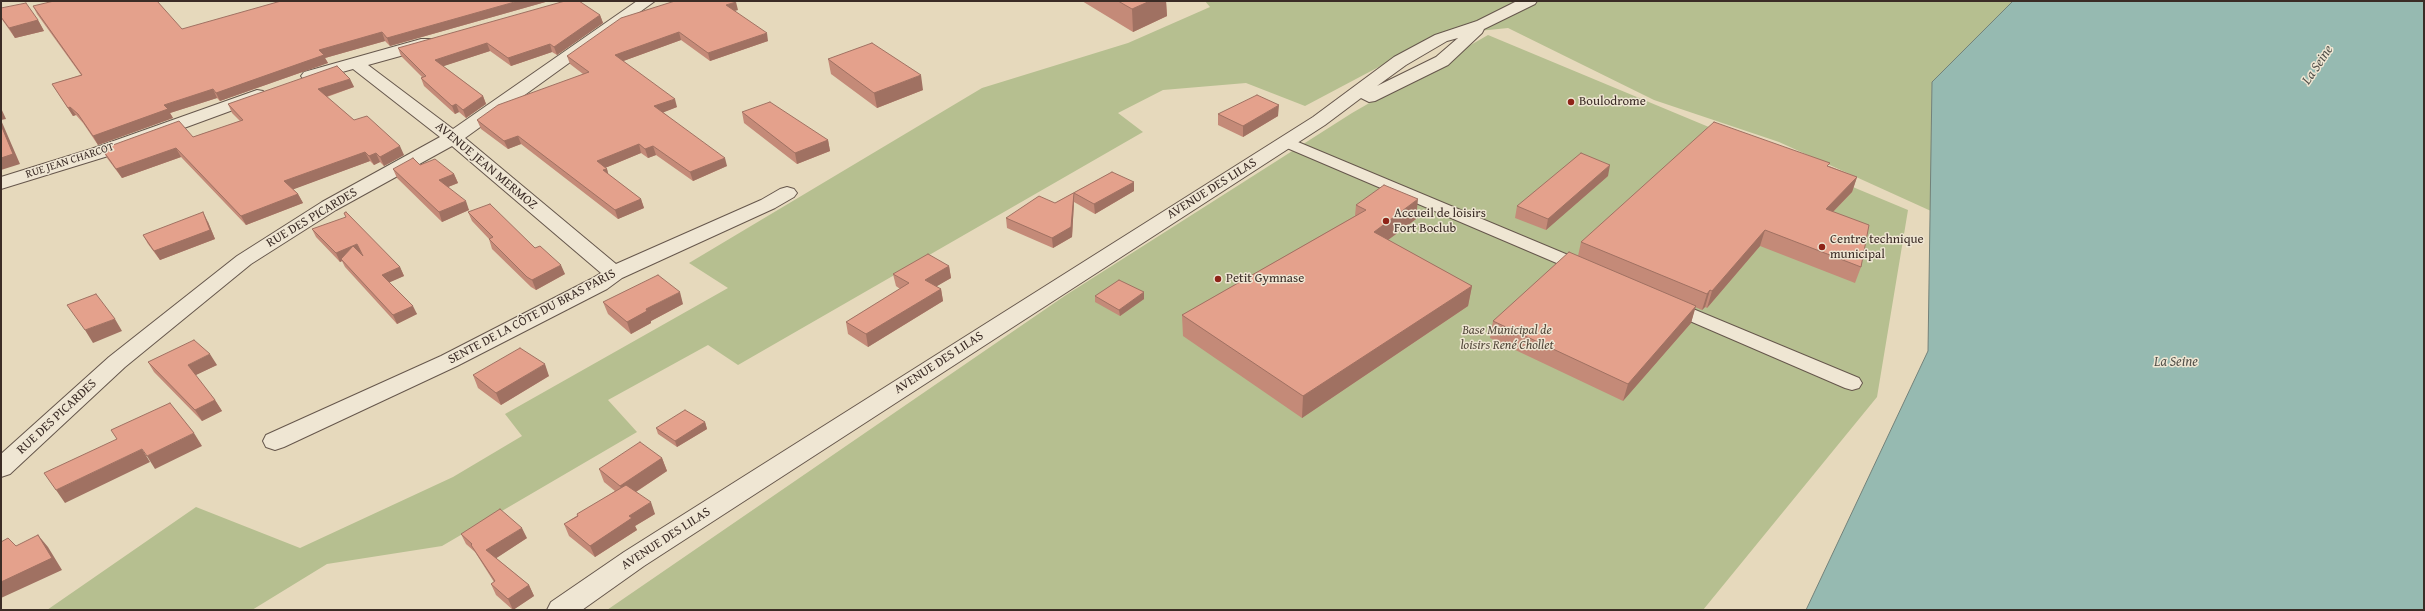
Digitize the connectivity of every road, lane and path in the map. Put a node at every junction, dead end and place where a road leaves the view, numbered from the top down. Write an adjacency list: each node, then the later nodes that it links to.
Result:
1 (647, 1): 11 (street, RUE DES PICARDES)
2 (1530, 1): 3 (street, AVENUE DES LILAS)
3 (1484, 24): 5 (street, AVENUE DES LILAS); 7 (street, AVENUE DES LILAS)
4 (445, 37): 6 (street)
5 (1410, 55): 7 (street); 10 (street, AVENUE DES LILAS)
6 (355, 63): 8 (street); 11 (street, AVENUE JEAN MERMOZ)
7 (1435, 64): 10 (street, AVENUE DES LILAS)
8 (295, 81)
9 (276, 88): 13 (street, RUE JEAN CHARCOT)
10 (1319, 121): 12 (street, AVENUE DES LILAS)
11 (453, 138): 15 (street, AVENUE JEAN MERMOZ); 20 (street, RUE DES PICARDES)
12 (1286, 142): 16 (street); 21 (street, AVENUE DES LILAS)
13 (1, 184)
14 (787, 193): 15 (street, SENTE DE LA CÔTE DU BRAS PARIS)
15 (614, 273): 19 (street, SENTE DE LA CÔTE DU BRAS PARIS)
16 (1604, 278)
17 (1655, 299): 18 (street)
18 (1852, 383)
19 (275, 441)
20 (1, 468)
21 (561, 610)

